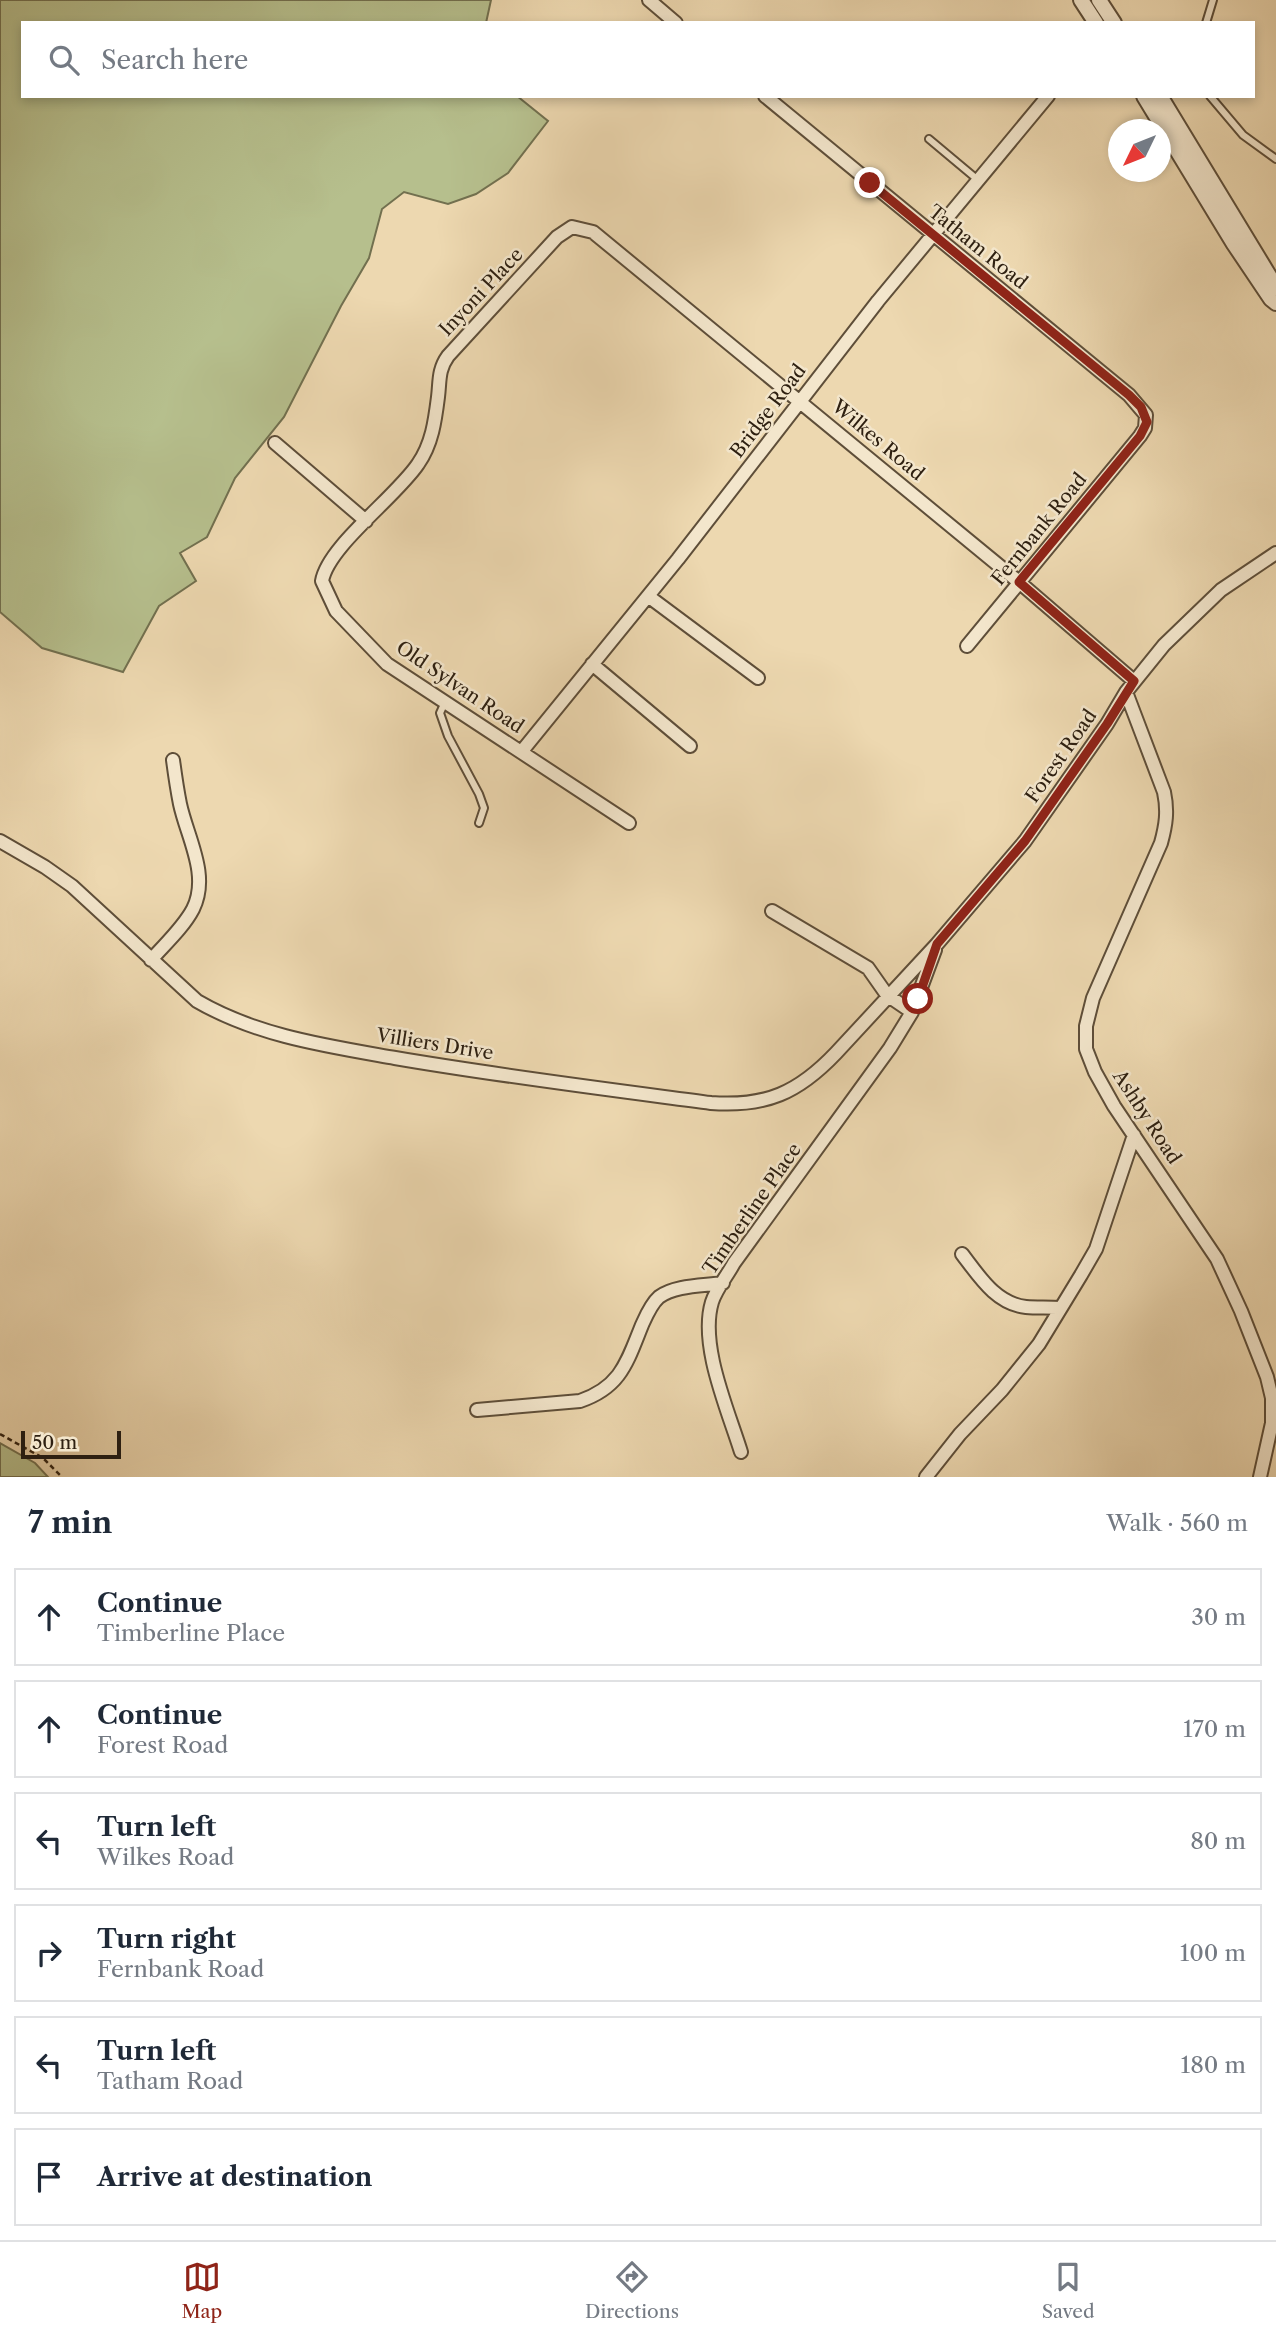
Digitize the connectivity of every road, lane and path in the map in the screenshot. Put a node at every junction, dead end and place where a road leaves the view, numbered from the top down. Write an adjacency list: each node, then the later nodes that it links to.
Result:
1 (649, 0): 5 (street)
2 (1082, 0): 6 (street)
3 (1099, 0): 7 (street)
4 (1213, 0): 8 (lane)
5 (674, 21)
6 (1095, 21)
7 (1111, 21)
8 (1207, 21)
9 (767, 98): 18 (street, Tatham Road)
10 (1046, 98): 16 (street, Bridge Road)
11 (1145, 98): 20 (street)
12 (1161, 98): 19 (street)
13 (1212, 98): 15 (lane)
14 (929, 139): 16 (lane)
15 (1276, 159)
16 (978, 180): 18 (street, Bridge Road)
17 (593, 232): 21 (street, Wilkes Road); 24 (street, Inyoni Place)
18 (933, 234): 21 (street, Bridge Road); 22 (street, Tatham Road)
19 (1276, 287)
20 (1276, 303)
21 (800, 401): 27 (street, Wilkes Road); 28 (street, Bridge Road)
22 (1140, 436): 27 (street, Fernbank Road)
23 (275, 443): 24 (street)
24 (366, 521): 25 (street, Inyoni Place)
25 (339, 550): 33 (street, Old Sylvan Road)
26 (1276, 553): 32 (street, Forest Road)
27 (1019, 582): 29 (street, Fernbank Road); 32 (street, Wilkes Road)
28 (648, 596): 30 (street, Bridge Road); 31 (street)
29 (967, 646)
30 (592, 664): 34 (street); 35 (street, Bridge Road)
31 (758, 678)
32 (1130, 687): 41 (street, Forest Road); 45 (street, Ashby Road)
33 (445, 702): 35 (street, Old Sylvan Road); 38 (lane)
34 (690, 746)
35 (522, 751): 37 (street, Old Sylvan Road)
36 (173, 760): 42 (street)
37 (629, 823)
38 (479, 824)
39 (0, 841): 42 (street, Villiers Drive)
40 (772, 911): 43 (street)
41 (937, 944): 43 (street, Forest Road); 44 (street, Timberline Place)
42 (151, 960): 43 (street, Villiers Drive)
43 (887, 995): 44 (street)
44 (912, 1012): 47 (street, Timberline Place)
45 (1135, 1135): 48 (street); 54 (street, Ashby Road)
46 (962, 1254): 48 (street)
47 (723, 1283): 49 (street); 51 (street, Timberline Place)
48 (1060, 1308): 53 (street)
49 (477, 1410)
50 (0, 1434): 52 (path)
51 (741, 1452)
52 (62, 1477)
53 (926, 1477)
54 (1260, 1477)

